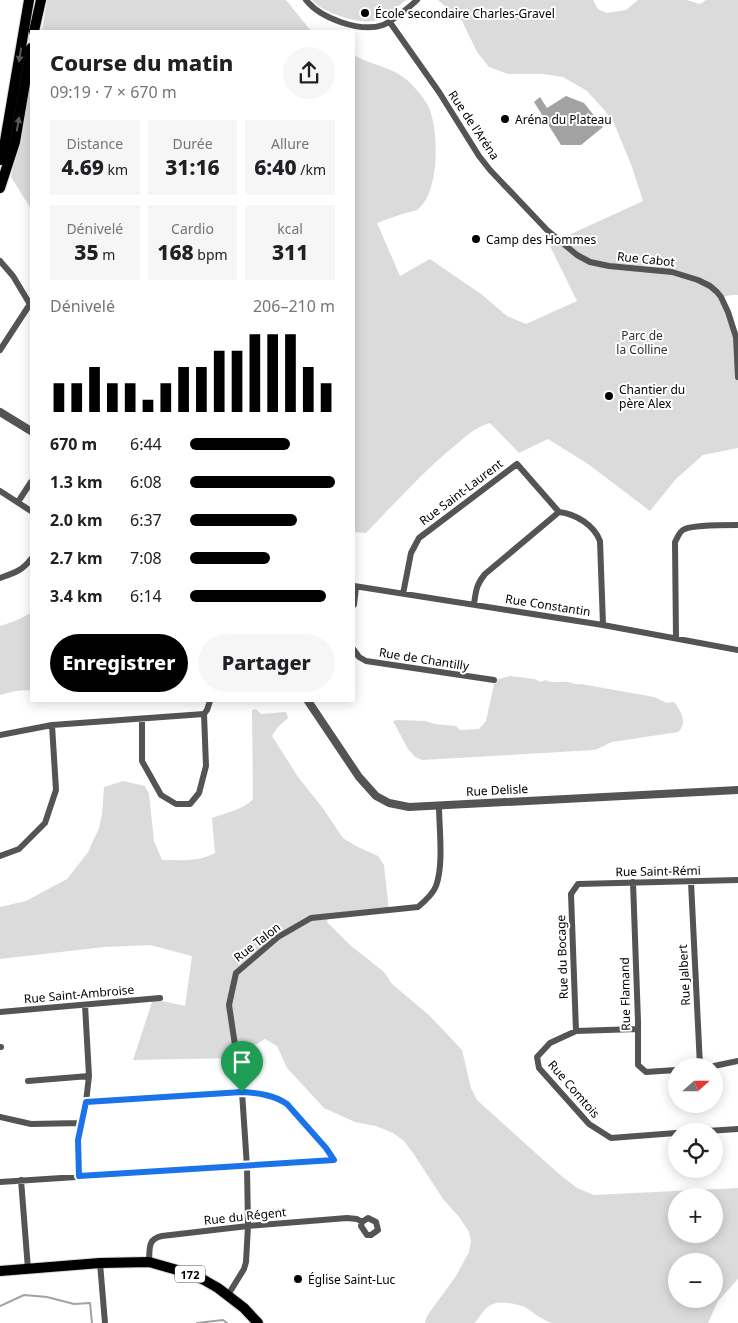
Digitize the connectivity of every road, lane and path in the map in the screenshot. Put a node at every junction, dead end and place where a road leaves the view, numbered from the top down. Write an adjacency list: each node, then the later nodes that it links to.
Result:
1 (30, 0): 8 (main road, one-way to 8)
2 (41, 0): 6 (main road)
3 (306, 0): 5 (street)
4 (417, 0): 5 (street)
5 (389, 21): 11 (street, Rue de l'Aréna)
6 (34, 30)
7 (30, 54): 9 (main road, one-way to 7)
8 (0, 160)
9 (0, 188)
10 (0, 261): 12 (street)
11 (600, 264): 14 (street, Rue Cabot)
12 (30, 303)
13 (30, 306): 15 (street)
14 (737, 340): 16 (street, Rue Cabot)
15 (0, 350)
16 (738, 377)
17 (0, 412): 18 (street)
18 (30, 430)
19 (30, 484): 21 (street)
20 (0, 491): 21 (street)
21 (18, 502): 22 (street)
22 (30, 510)
23 (560, 512): 28 (street, Rue Saint-Laurent); 29 (street); 30 (street)
24 (738, 525): 31 (street)
25 (30, 560): 26 (street)
26 (0, 578)
27 (355, 586): 28 (street, Rue Constantin)
28 (403, 594): 29 (street, Rue Constantin)
29 (474, 604): 30 (street, Rue Constantin)
30 (603, 625): 31 (street, Rue Constantin)
31 (676, 638): 32 (street, Rue Constantin)
32 (738, 650)
33 (355, 651): 34 (street, Rue de Chantilly)
34 (494, 680)
35 (210, 702): 37 (street)
36 (309, 702): 42 (street, Rue Delisle)
37 (204, 714): 38 (street); 38 (street)
38 (142, 719): 39 (street)
39 (52, 725): 40 (street); 43 (street)
40 (0, 735)
41 (738, 790): 42 (street, Rue Delisle)
42 (439, 804): 59 (street, Rue Talon)
43 (0, 856)
44 (738, 880): 46 (street, Rue Saint-Rémi)
45 (633, 882): 46 (street, Rue Saint-Rémi); 47 (street, Rue Saint-Rémi); 51 (street, Rue Flamand)
46 (691, 882): 53 (street, Rue Jalbert)
47 (578, 884): 52 (street, Rue du Bocage)
48 (160, 998): 49 (street, Rue Saint-Ambroise)
49 (85, 1004): 50 (street, Rue Saint-Ambroise); 57 (street)
50 (0, 1012)
51 (638, 1029): 52 (street); 56 (street, Rue Flamand)
52 (576, 1030): 65 (street, Rue Comtois)
53 (700, 1058)
54 (738, 1061): 55 (street)
55 (723, 1064)
56 (668, 1071)
57 (89, 1076): 58 (street); 60 (street)
58 (28, 1081)
59 (242, 1092): 60 (street); 66 (street, Rue Talon); 66 (street)
60 (86, 1102): 62 (street)
61 (0, 1117): 62 (street)
62 (81, 1123): 67 (street)
63 (738, 1129): 64 (street)
64 (723, 1130)
65 (668, 1134)
66 (247, 1166): 67 (street); 71 (street, Rue Talon)
67 (79, 1176): 68 (street)
68 (21, 1180): 69 (street); 74 (street)
69 (0, 1182)
70 (362, 1222): 71 (street, Rue du Régent)
71 (248, 1226): 72 (street, Rue du Régent); 76 (street, Rue Talon)
72 (149, 1262): 73 (main road); 76 (main road, 172)
73 (100, 1263): 74 (main road); 77 (street)
74 (28, 1269): 75 (main road)
75 (0, 1271)
76 (228, 1294): 78 (main road, 172)
77 (105, 1323)
78 (258, 1323)

